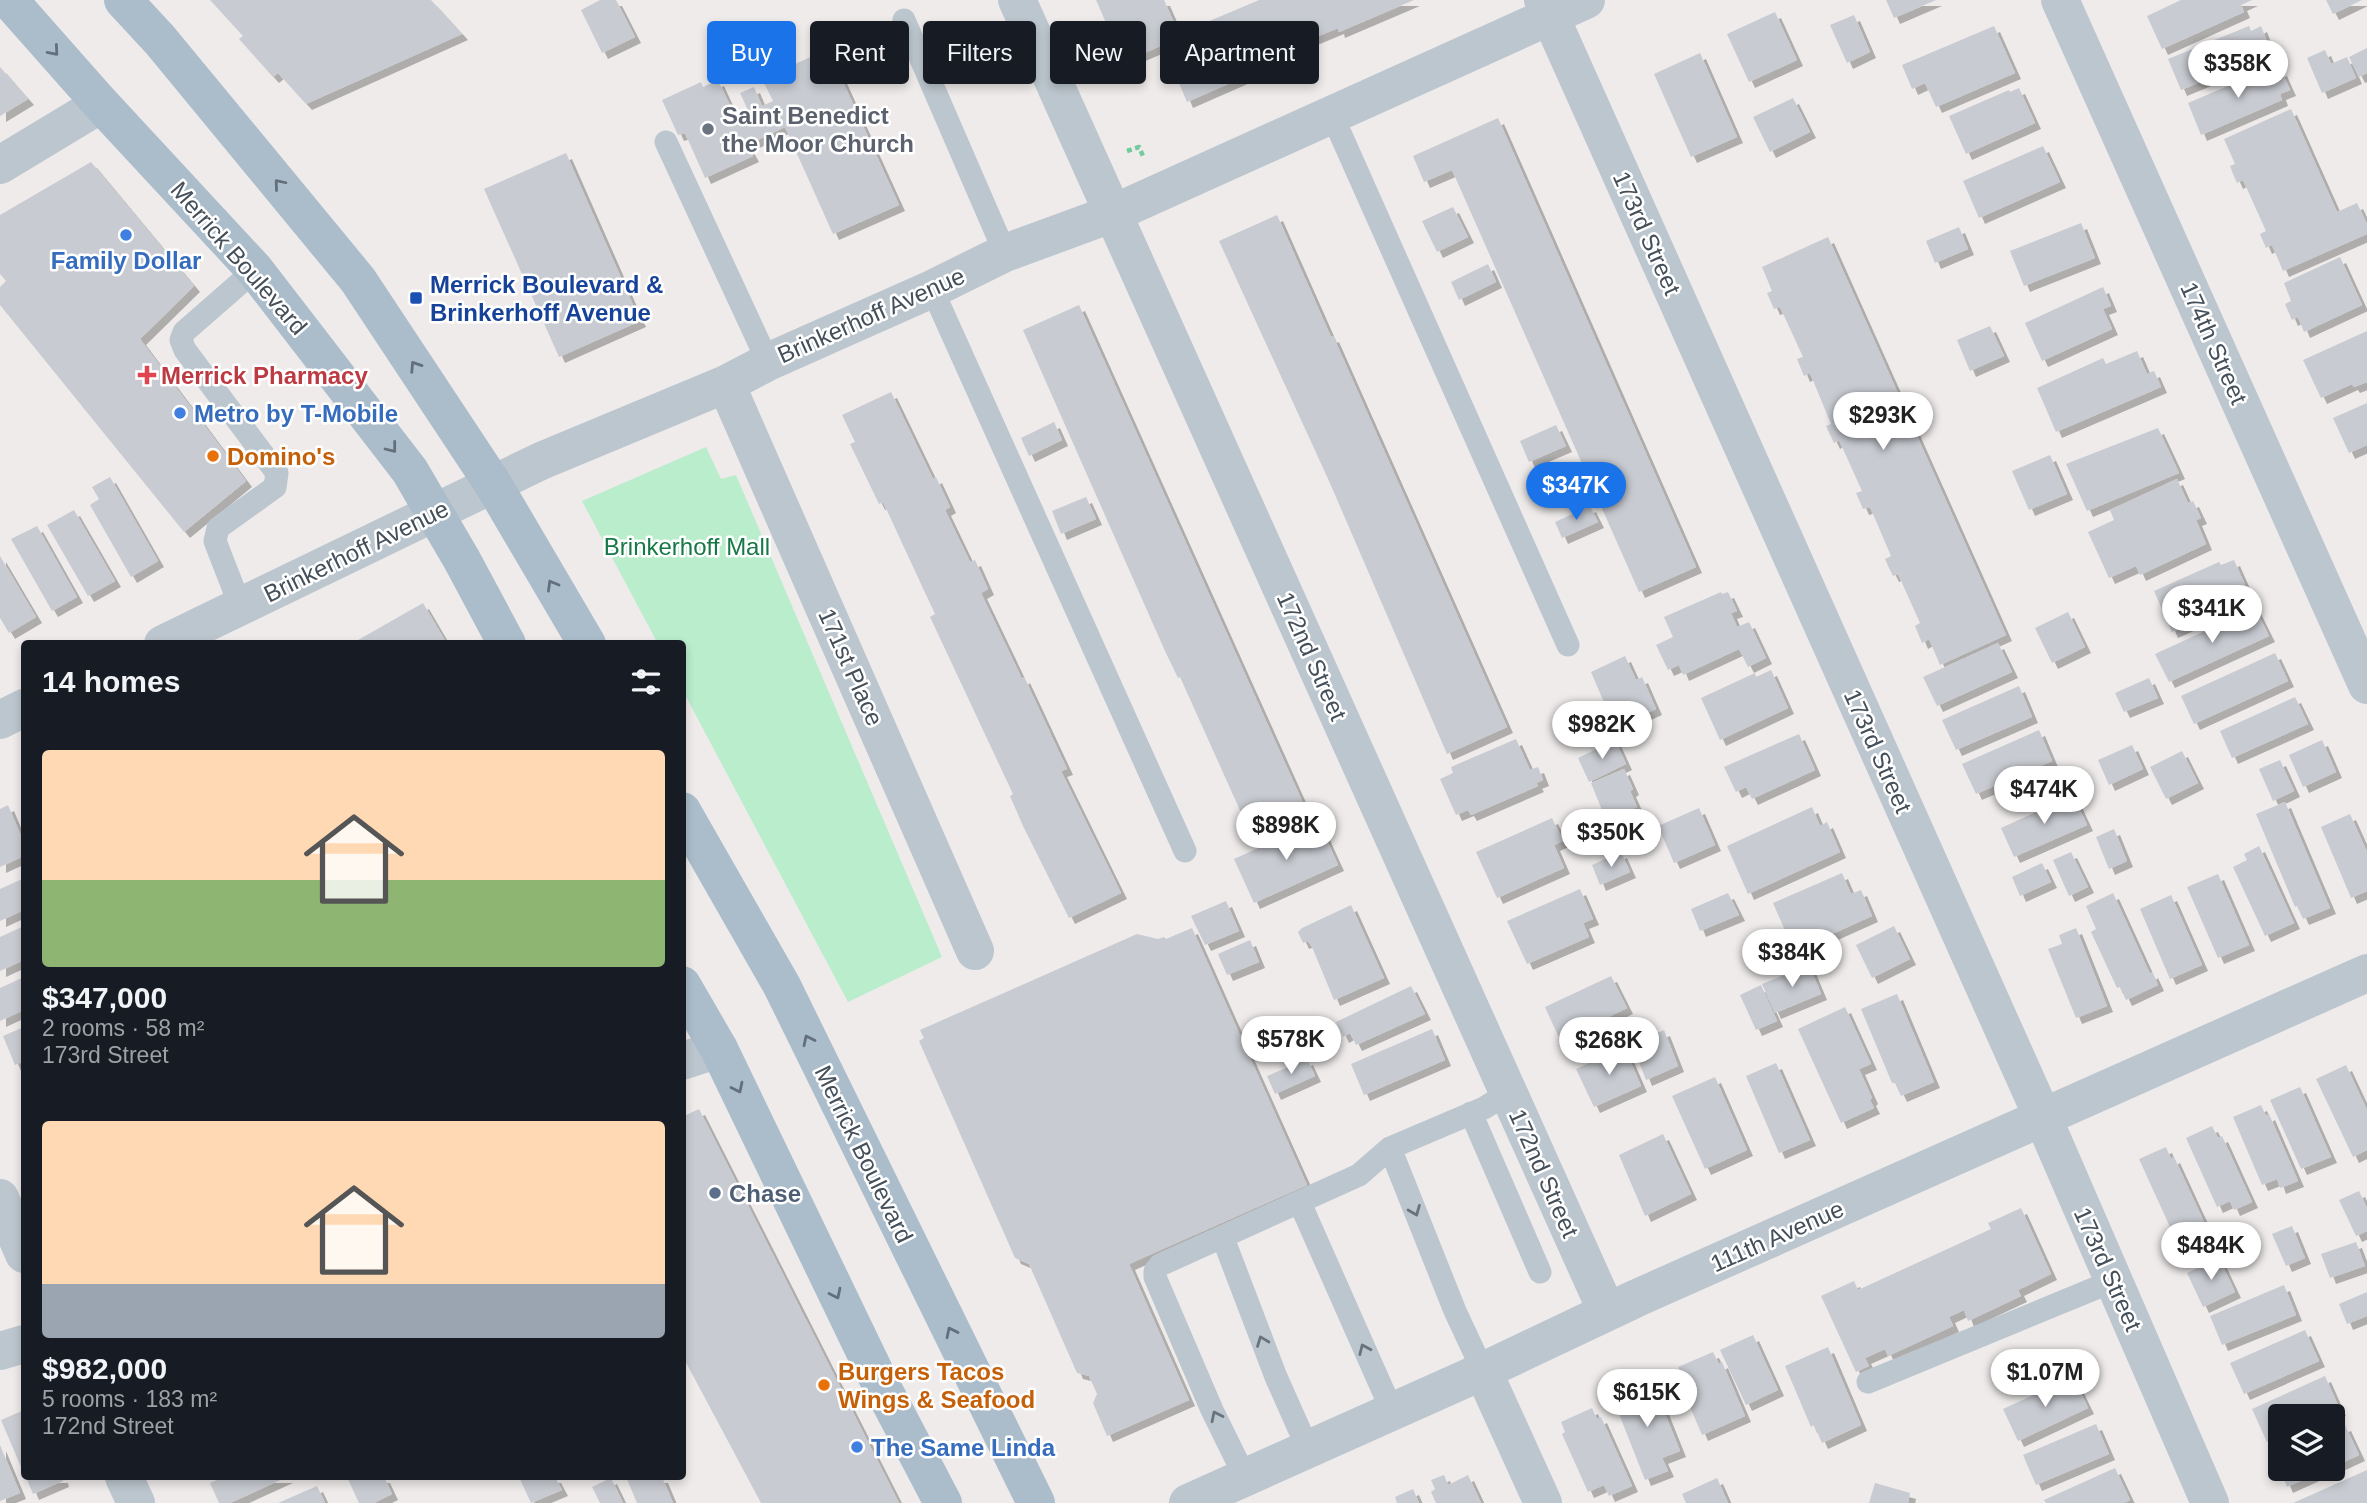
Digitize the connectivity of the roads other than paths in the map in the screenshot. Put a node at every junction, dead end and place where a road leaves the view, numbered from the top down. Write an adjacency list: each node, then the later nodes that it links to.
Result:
1 (9, 0): 8 (main road, Merrick Boulevard, one-way to 8)
2 (123, 0): 18 (main road, one-way to 2)
3 (1017, 0): 12 (street, 172nd Street)
4 (1586, 0): 6 (street, Brinkerhoff Avenue)
5 (2060, 0): 25 (street, 174th Street)
6 (1546, 8): 9 (street, Brinkerhoff Avenue); 37 (street, 173rd Street)
7 (904, 20): 13 (lane)
8 (101, 104): 11 (street); 14 (main road, Merrick Boulevard)
9 (1332, 115): 12 (street, Brinkerhoff Avenue); 24 (lane)
10 (666, 142): 16 (lane)
11 (0, 165)
12 (1114, 213): 13 (street, Brinkerhoff Avenue); 35 (street, 172nd Street)
13 (1005, 253): 15 (street, Brinkerhoff Avenue)
14 (255, 270): 19 (main road, Merrick Boulevard, one-way to 19); 20 (lane)
15 (932, 289): 16 (street, Brinkerhoff Avenue); 29 (lane)
16 (768, 362): 17 (street, Brinkerhoff Avenue)
17 (726, 384): 18 (street, Brinkerhoff Avenue); 30 (street, 171st Place)
18 (493, 484): 19 (street, Brinkerhoff Avenue); 23 (main road, one-way to 18)
19 (435, 512): 20 (street, Brinkerhoff Avenue); 22 (main road, Merrick Boulevard)
20 (241, 608): 21 (street, Brinkerhoff Avenue)
21 (172, 640)
22 (505, 640)
23 (585, 640)
24 (1568, 645)
25 (2367, 685)
26 (21, 710): 27 (street)
27 (0, 720)
28 (686, 818): 56 (main road, Merrick Boulevard, one-way to 28)
29 (1185, 851)
30 (975, 951)
31 (2367, 973): 37 (street, 111th Avenue)
32 (686, 992): 33 (main road)
33 (719, 1049): 34 (street); 55 (main road, one-way to 55)
34 (686, 1060)
35 (1508, 1093): 36 (lane); 45 (street, 172nd Street)
36 (1471, 1113): 38 (lane); 43 (lane)
37 (2043, 1118): 44 (street, 173rd Street); 45 (street, 111th Avenue)
38 (1390, 1148): 40 (lane); 48 (lane, one-way to 48)
39 (0, 1198): 42 (street)
40 (1300, 1203): 41 (lane); 50 (lane, one-way to 40)
41 (1223, 1238): 51 (lane, one-way to 41); 52 (lane, one-way to 41)
42 (21, 1247)
43 (1540, 1272)
44 (2113, 1280): 49 (lane); 59 (street, 173rd Street)
45 (1607, 1312): 48 (street, 111th Avenue)
46 (21, 1345): 47 (street)
47 (0, 1351)
48 (1483, 1371): 50 (street, 111th Avenue); 58 (street)
49 (1868, 1382)
50 (1392, 1411): 51 (street, 111th Avenue)
51 (1308, 1449): 52 (street, 111th Avenue)
52 (1245, 1478): 57 (street, 111th Avenue)
53 (125, 1480): 54 (street)
54 (136, 1503)
55 (943, 1503)
56 (1035, 1503)
57 (1188, 1503)
58 (1543, 1503)
59 (2210, 1503)

